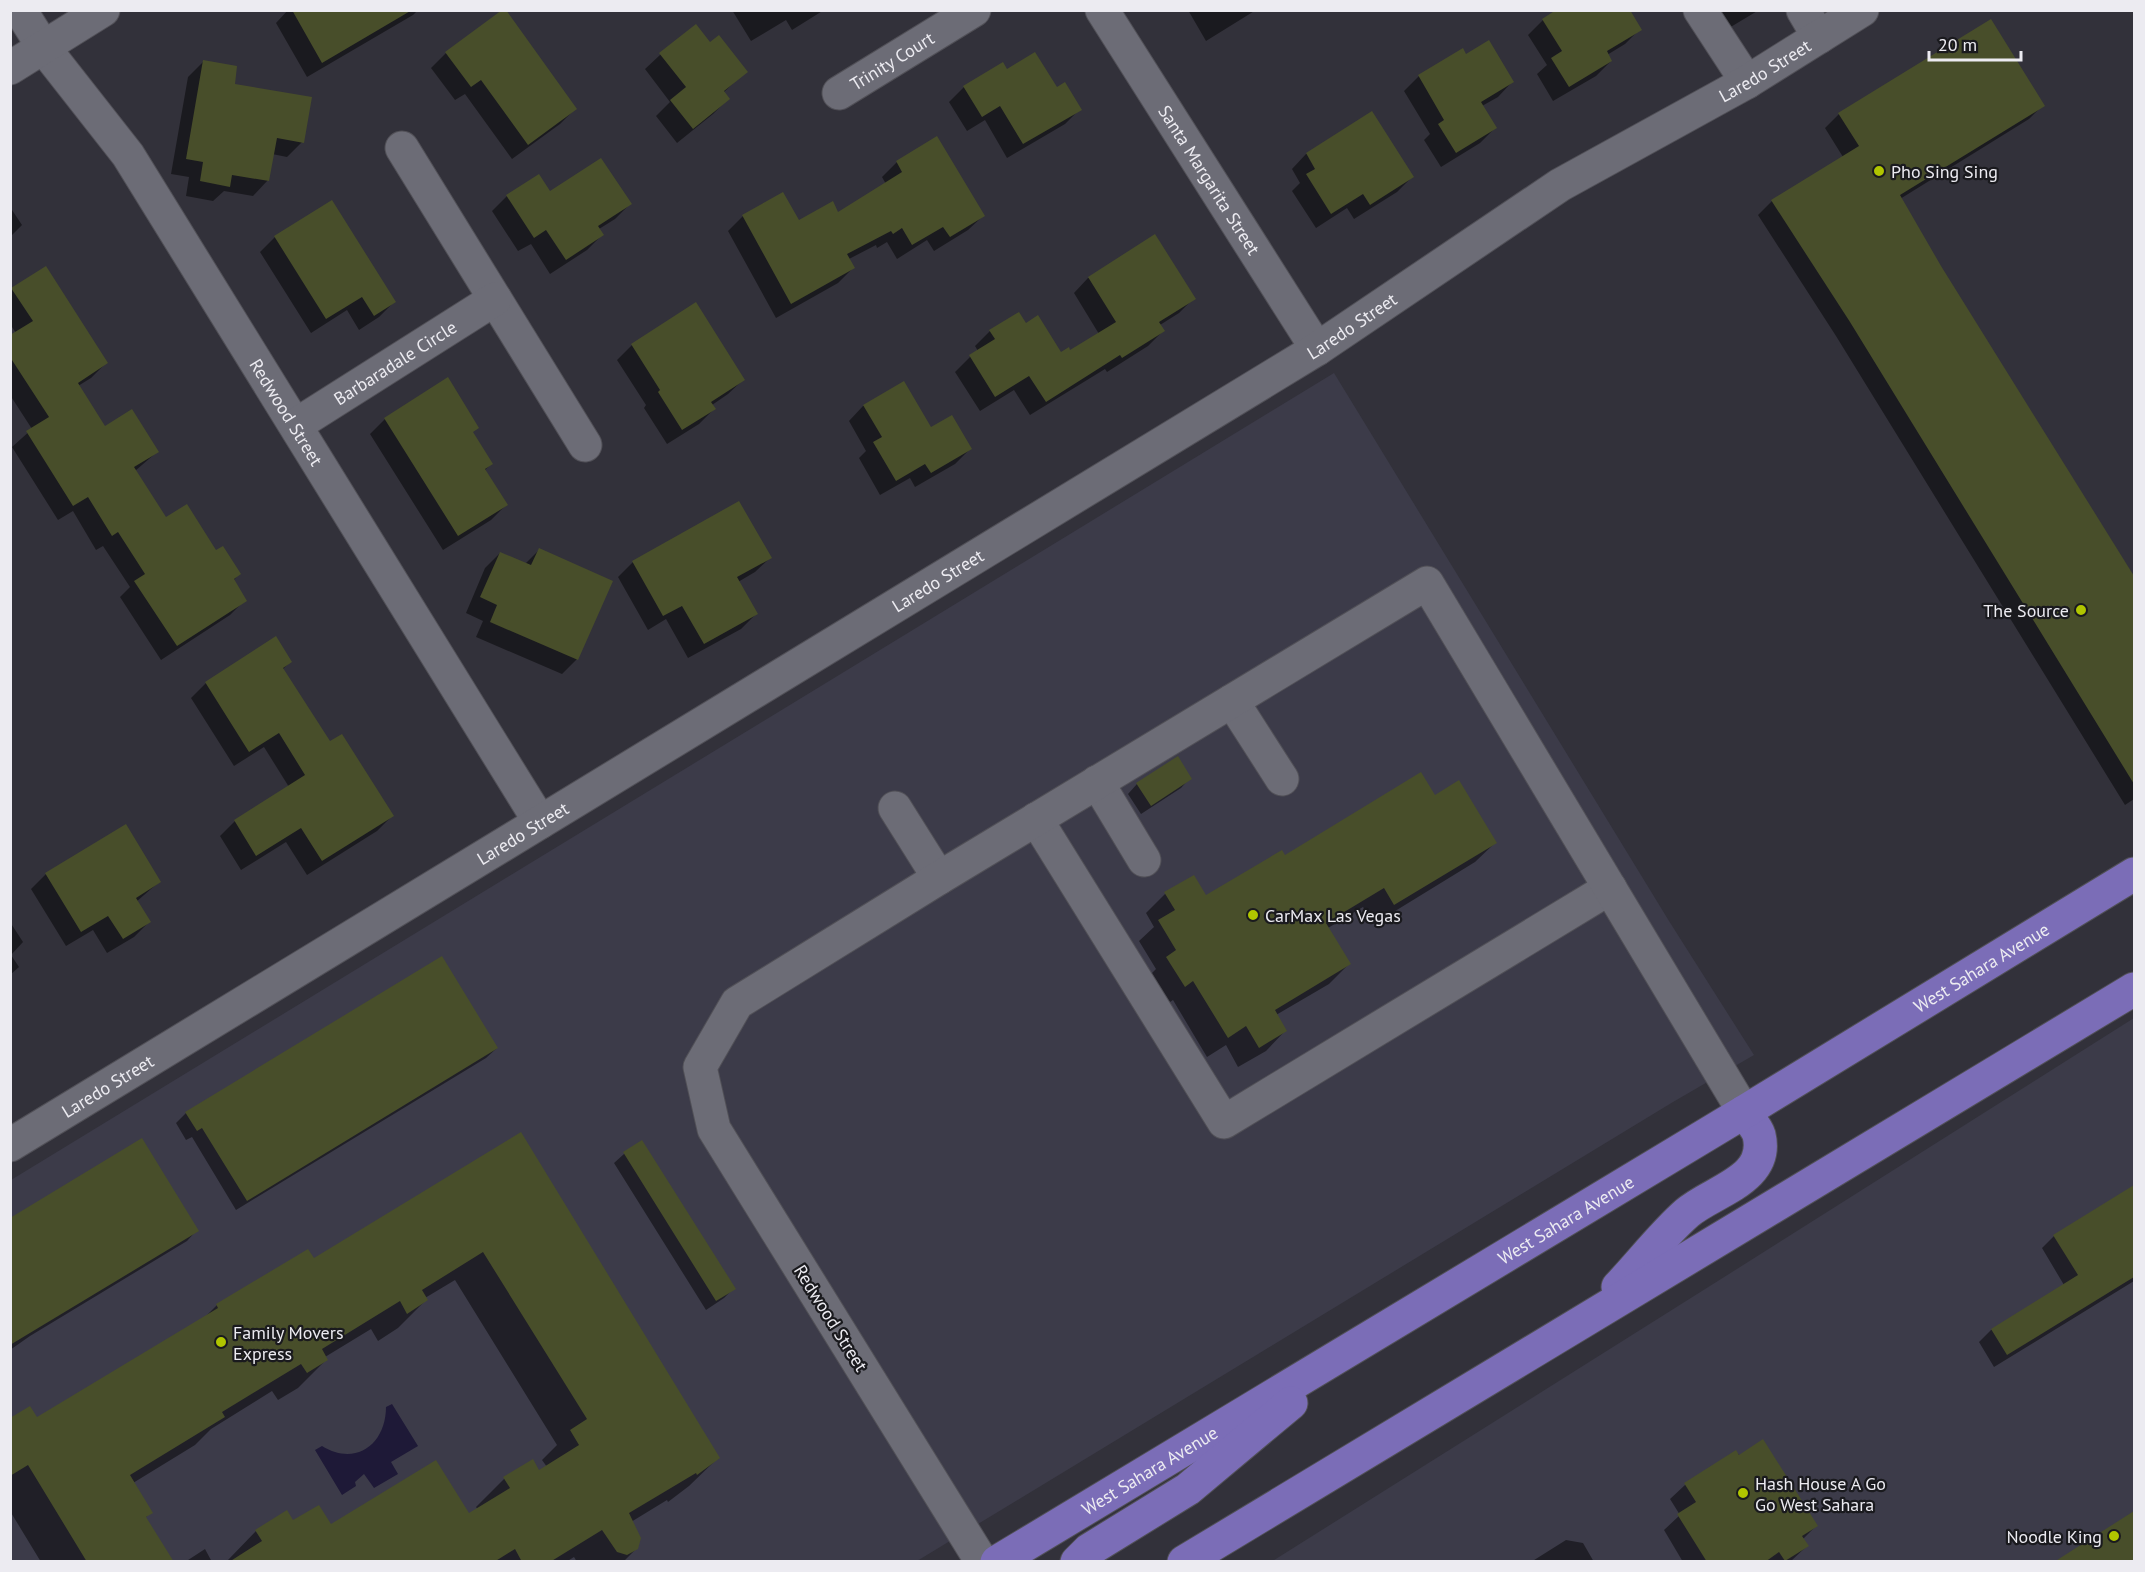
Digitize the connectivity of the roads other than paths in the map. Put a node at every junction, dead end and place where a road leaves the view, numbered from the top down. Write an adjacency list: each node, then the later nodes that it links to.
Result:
1 (20, 10): 8 (street, Redwood Street)
2 (103, 10): 8 (street)
3 (974, 10): 11 (street, Trinity Court)
4 (1102, 10): 14 (street, Santa Margarita Street)
5 (1700, 10): 10 (street)
6 (1862, 10): 7 (street, Laredo Street)
7 (1811, 24): 10 (street, Laredo Street)
8 (44, 48): 9 (street); 15 (street, Redwood Street)
9 (10, 68)
10 (1747, 82): 14 (street, Laredo Street)
11 (839, 93)
12 (402, 148): 13 (street)
13 (495, 299): 15 (street, Barbaradale Circle); 16 (street)
14 (1317, 349): 22 (street, Laredo Street)
15 (296, 425): 22 (street, Redwood Street)
16 (585, 445)
17 (1232, 701): 18 (street); 19 (street); 26 (street)
18 (1282, 779)
19 (1097, 782): 21 (street); 23 (street)
20 (895, 808): 25 (street)
21 (1036, 819): 25 (street); 26 (street)
22 (540, 822): 29 (street, Laredo Street)
23 (1144, 860)
24 (2134, 874): 28 (main road, West Sahara Avenue)
25 (939, 878): 32 (street, Redwood Street)
26 (1610, 888): 28 (street)
27 (2133, 995): 30 (main road)
28 (1744, 1112): 30 (main road); 31 (main road, West Sahara Avenue)
29 (10, 1144)
30 (1592, 1315): 35 (main road)
31 (1368, 1338): 33 (main road, West Sahara Avenue); 34 (main road)
32 (982, 1562)
33 (998, 1562)
34 (1077, 1562)
35 (1184, 1562)

